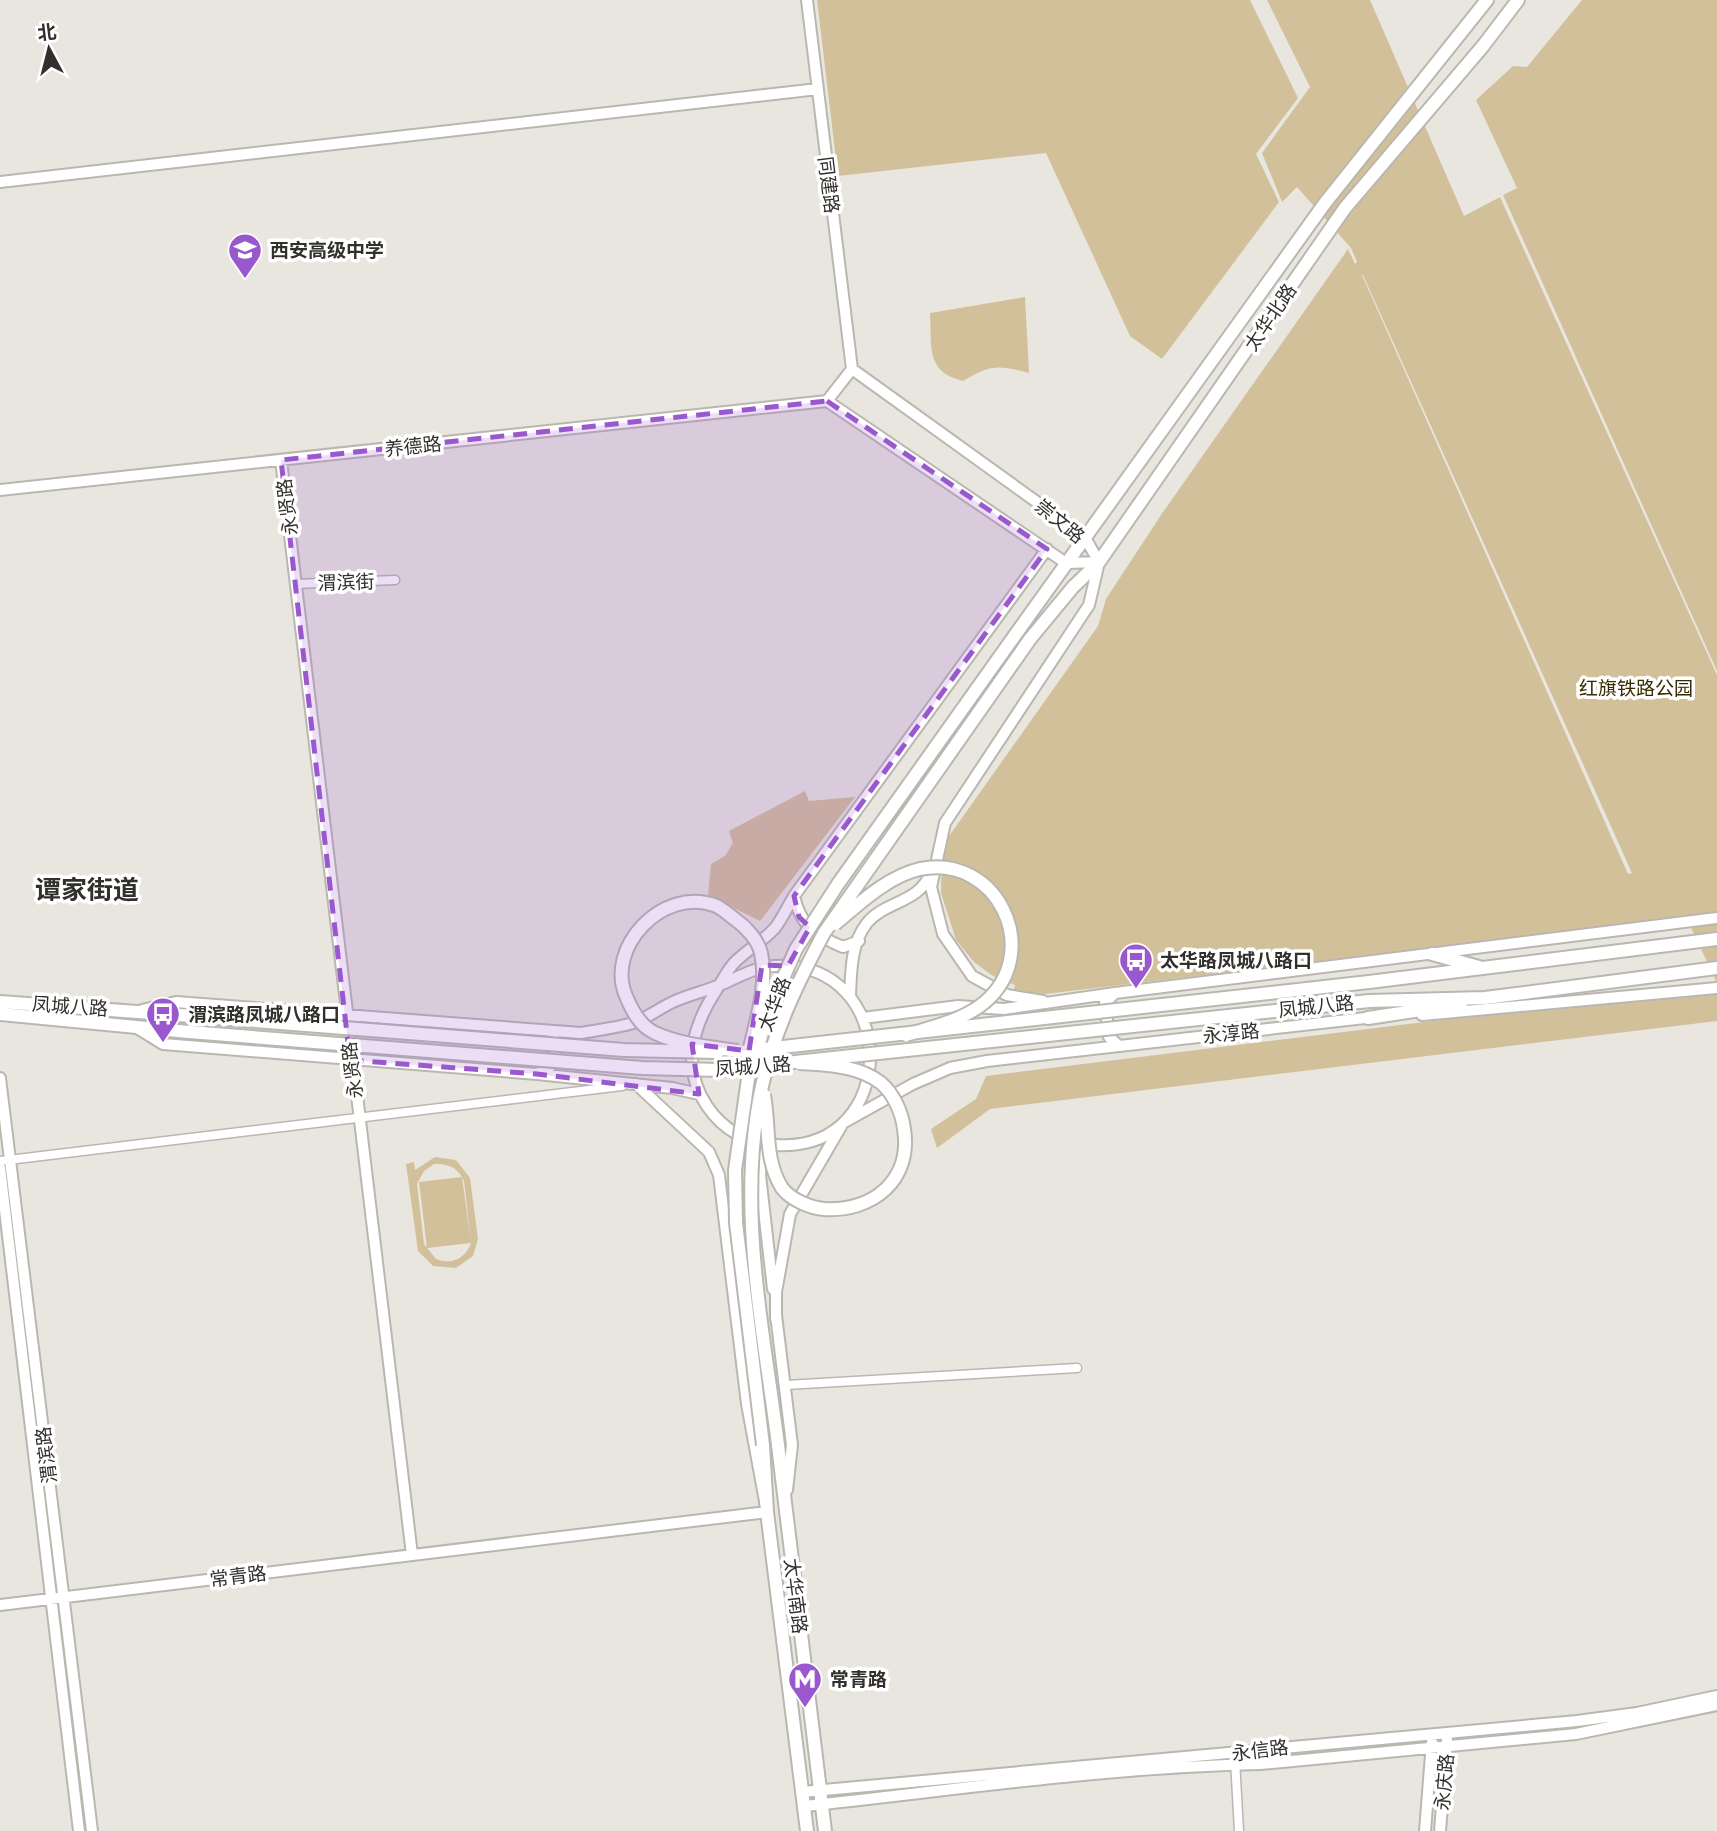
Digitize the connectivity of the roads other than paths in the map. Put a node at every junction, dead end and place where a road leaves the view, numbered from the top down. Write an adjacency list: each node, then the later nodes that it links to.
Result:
1 (807, 0): 4 (street, 同建路)
2 (1487, 0): 10 (main road, 太华北路)
3 (1518, 0): 12 (main road, 太华北路)
4 (818, 89): 5 (street); 6 (street, 同建路)
5 (0, 182)
6 (852, 369): 7 (street); 10 (street, 崇文路)
7 (827, 401): 8 (street, 养德路); 11 (street, 崇文路)
8 (281, 460): 9 (street, 养德路); 15 (street, 永贤路)
9 (0, 490)
10 (1084, 536): 12 (street, 崇文路); 13 (main road, 太华北路)
11 (1047, 550): 13 (street, 崇文路); 19 (street)
12 (1099, 562): 13 (street, 崇文路); 17 (main road, 太华北路); 18 (street)
13 (1066, 563): 16 (main road, 太华北路)
14 (395, 580): 15 (street, 渭滨街)
15 (296, 584): 36 (street, 永贤路)
16 (1018, 631): 51 (main road, 太华路, bridge)
17 (1030, 639): 21 (main road, 太华路, bridge)
18 (939, 852): 23 (street); 33 (street)
19 (794, 896): 23 (street); 27 (street)
20 (1717, 918): 24 (street)
21 (824, 933): 41 (main road, bridge); 49 (main road, 太华路, bridge)
22 (1717, 939): 25 (main road)
23 (859, 941): 30 (street)
24 (1432, 954): 25 (main road); 29 (street)
25 (1483, 968): 41 (main road, 凤城八路, bridge)
26 (1717, 968): 31 (main road)
27 (719, 985): 30 (street); 40 (street, 凤城八路); 50 (street)
28 (1717, 988): 38 (street, 永淳路)
29 (1115, 992): 33 (street); 42 (street)
30 (850, 996): 37 (street)
31 (1485, 998): 38 (main road); 45 (main road, 凤城八路, bridge)
32 (0, 1002): 34 (main road, 凤城八路)
33 (1059, 1003): 37 (street)
34 (139, 1011): 36 (street, 凤城八路); 43 (main road, 凤城八路, bridge)
35 (0, 1014): 39 (main road, 凤城八路)
36 (346, 1015): 40 (street, 凤城八路); 44 (street, 永贤路)
37 (863, 1018): 53 (street)
38 (1368, 1018): 42 (street, 永淳路)
39 (134, 1026): 44 (street, 凤城八路); 45 (main road, 凤城八路, bridge)
40 (551, 1031): 46 (street)
41 (906, 1035): 43 (main road, 凤城八路, bridge)
42 (1119, 1045): 53 (street, 永淳路)
43 (738, 1051): 51 (main road, bridge)
44 (350, 1060): 46 (street, 凤城八路); 52 (street, 永贤路)
45 (799, 1063): 49 (main road, bridge)
46 (537, 1074): 48 (street, 凤城八路)
47 (0, 1078): 55 (street, 渭滨路)
48 (636, 1084): 50 (street, 凤城八路); 52 (street); 63 (street)
49 (762, 1086): 61 (main road, 太华路, bridge)
50 (699, 1094): 54 (street)
51 (743, 1107): 60 (main road, 太华路, bridge)
52 (358, 1119): 55 (street); 64 (street, 永贤路)
53 (843, 1123): 54 (street); 57 (street)
54 (762, 1144): 57 (street)
55 (5, 1161): 65 (street, 渭滨路)
56 (0, 1168): 66 (street, 渭滨路)
57 (776, 1319): 59 (street)
58 (1077, 1368): 59 (street)
59 (786, 1385): 62 (street)
60 (763, 1445): 63 (main road, 太华南路)
61 (778, 1445): 62 (main road, 太华南路)
62 (785, 1510): 73 (main road, 太华南路)
63 (767, 1512): 64 (street, 常青路); 74 (main road, 太华南路)
64 (412, 1555): 65 (street, 常青路)
65 (64, 1597): 66 (street, 常青路); 78 (street, 渭滨路)
66 (50, 1599): 67 (street, 常青路); 77 (street, 渭滨路)
67 (0, 1605)
68 (1717, 1696): 70 (street, 永信路)
69 (1717, 1704): 70 (street, 永信路)
70 (1447, 1740): 71 (street, 永信路); 83 (street, 永庆路)
71 (1432, 1741): 72 (street, 永信路); 82 (street, 永庆路)
72 (1235, 1759): 73 (street, 永信路); 75 (street, 永信路); 81 (street)
73 (821, 1790): 74 (street, 永信路); 75 (main road, 太华南路)
74 (802, 1792): 76 (main road, 太华南路)
75 (821, 1804): 76 (street, 永信路); 80 (main road, 太华南路)
76 (804, 1806): 79 (main road, 太华南路)
77 (79, 1831)
78 (92, 1831)
79 (807, 1831)
80 (825, 1831)
81 (1239, 1831)
82 (1425, 1831)
83 (1440, 1831)

